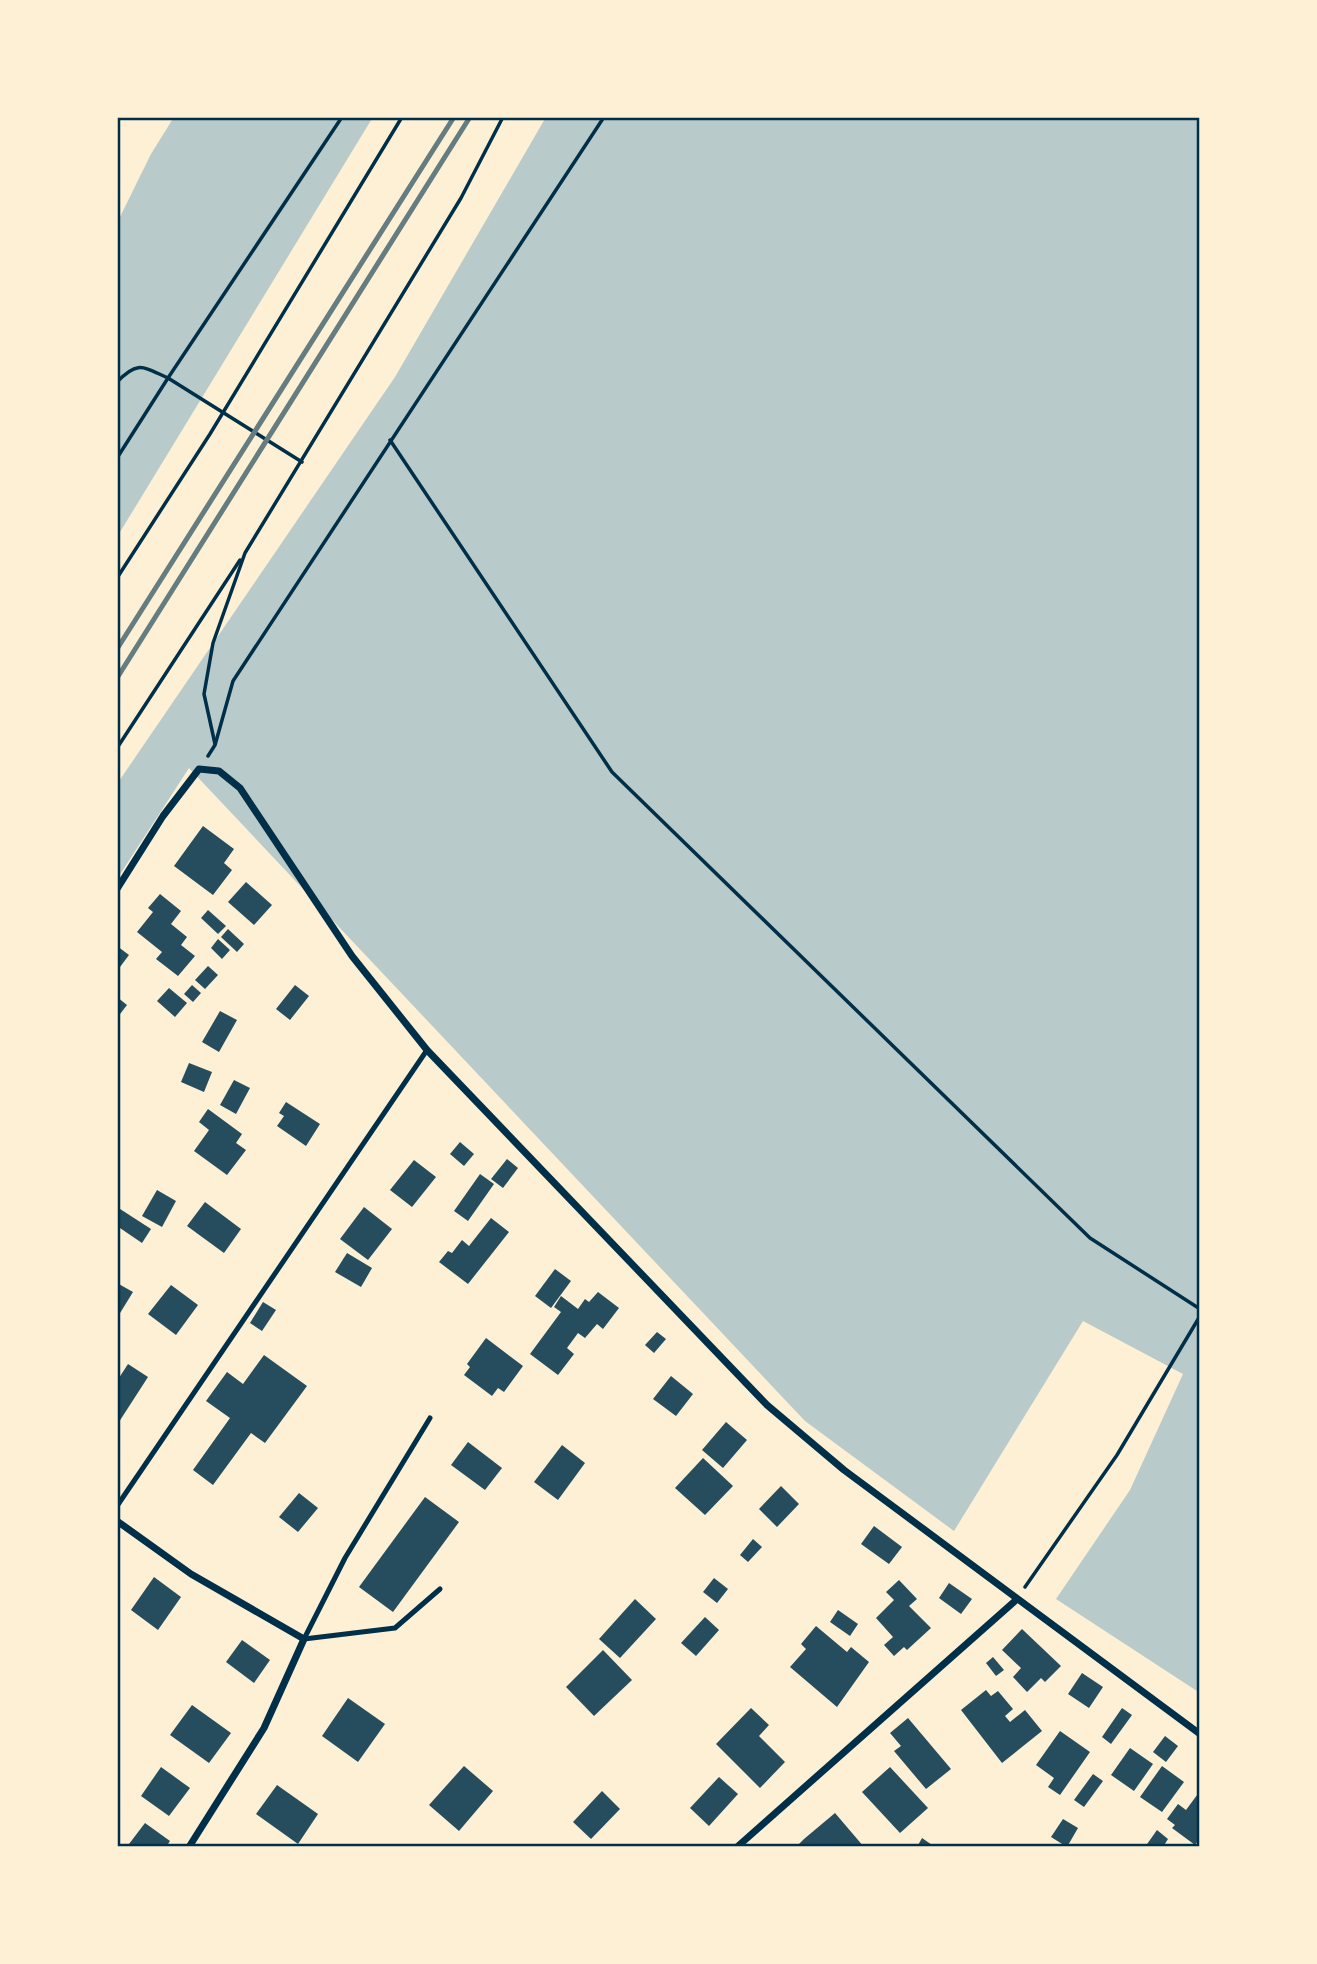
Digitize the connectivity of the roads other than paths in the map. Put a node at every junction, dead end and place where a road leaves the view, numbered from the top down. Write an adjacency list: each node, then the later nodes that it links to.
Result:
1 (117, 889): 2 (street)
2 (427, 1050): 4 (lane); 7 (street)
3 (430, 1418): 8 (lane)
4 (117, 1506)
5 (117, 1521): 8 (street)
6 (440, 1589): 8 (lane)
7 (1016, 1600): 9 (street); 11 (street)
8 (304, 1639): 10 (street)
9 (1200, 1734)
10 (188, 1847)
11 (737, 1847)

